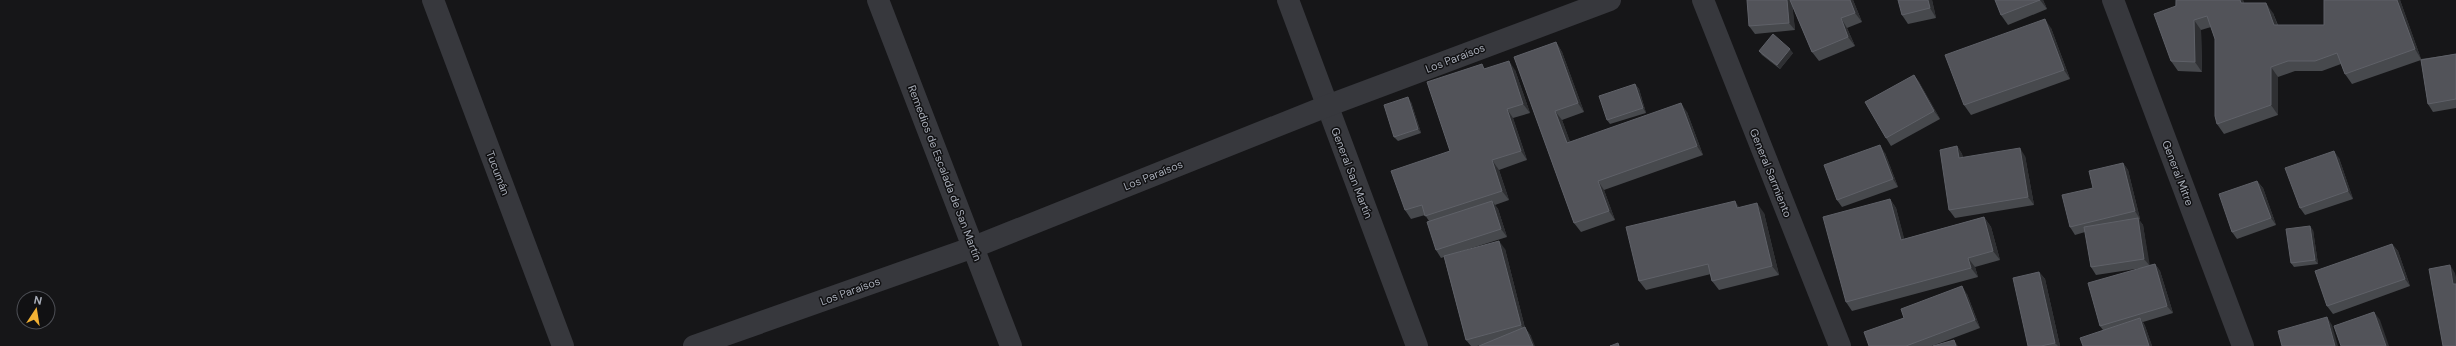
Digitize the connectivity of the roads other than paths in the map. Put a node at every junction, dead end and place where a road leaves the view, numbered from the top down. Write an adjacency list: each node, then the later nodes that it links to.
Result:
1 (433, 0): 9 (street, Tucumán)
2 (878, 0): 8 (street, Remedios de Escalada de San Martín)
3 (1288, 0): 7 (street, General San Martín)
4 (1610, 0): 7 (street, Los Paraísos)
5 (1703, 0): 13 (street, General Sarmiento)
6 (2113, 0): 14 (street, General Mitre)
7 (1327, 106): 8 (street, Los Paraísos); 12 (street, General San Martín)
8 (974, 247): 10 (street, Los Paraísos); 11 (street, Remedios de Escalada de San Martín)
9 (563, 346)
10 (694, 346)
11 (1011, 346)
12 (1417, 346)
13 (1840, 346)
14 (2243, 346)

